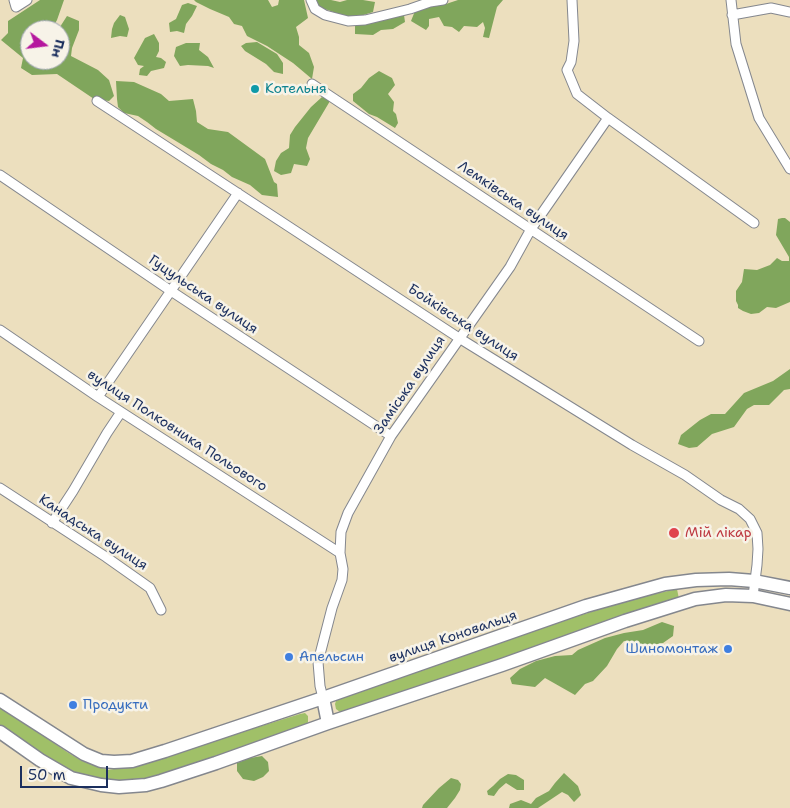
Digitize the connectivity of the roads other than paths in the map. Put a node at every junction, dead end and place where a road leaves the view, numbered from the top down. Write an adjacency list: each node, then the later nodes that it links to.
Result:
1 (14, 0): 2 (street)
2 (27, 0)
3 (311, 0): 4 (street)
4 (443, 0)
5 (572, 0): 11 (street)
6 (731, 0): 8 (street)
7 (790, 12): 8 (street)
8 (732, 15): 12 (street)
9 (312, 84): 16 (street, Лемківська вулиця)
10 (97, 101): 14 (street, Бойківська вулиця)
11 (608, 118): 15 (street); 16 (street, Заміська вулиця)
12 (790, 169)
13 (0, 175): 17 (street, Гуцульська вулиця)
14 (238, 193): 17 (street); 19 (street, Бойківська вулиця)
15 (754, 223)
16 (531, 229): 19 (street, Заміська вулиця); 20 (street, Лемківська вулиця)
17 (171, 291): 21 (street); 23 (street, Гуцульська вулиця)
18 (0, 330): 21 (street, вулиця Полковника Польового)
19 (459, 338): 23 (street, Заміська вулиця); 28 (street, Бойківська вулиця)
20 (699, 341)
21 (98, 397): 22 (street, вулиця Полковника Польового)
22 (121, 412): 25 (street); 26 (street, вулиця Полковника Польового)
23 (392, 436): 26 (street, Заміська вулиця)
24 (0, 488): 25 (street, Канадська вулиця)
25 (52, 522): 33 (street, Канадська вулиця)
26 (340, 553): 34 (street, Заміська вулиця)
27 (696, 580): 28 (main road, вулиця Коновальця); 31 (main road); 34 (main road, вулиця Коновальця)
28 (754, 581): 29 (main road, вулиця Коновальця); 30 (street, Бойківська вулиця)
29 (790, 588)
30 (752, 596): 31 (main road); 32 (main road)
31 (695, 599): 36 (main road)
32 (790, 604)
33 (161, 610)
34 (323, 698): 35 (main road, вулиця Коновальця); 36 (main road)
35 (0, 700)
36 (328, 723): 37 (main road)
37 (0, 732)

